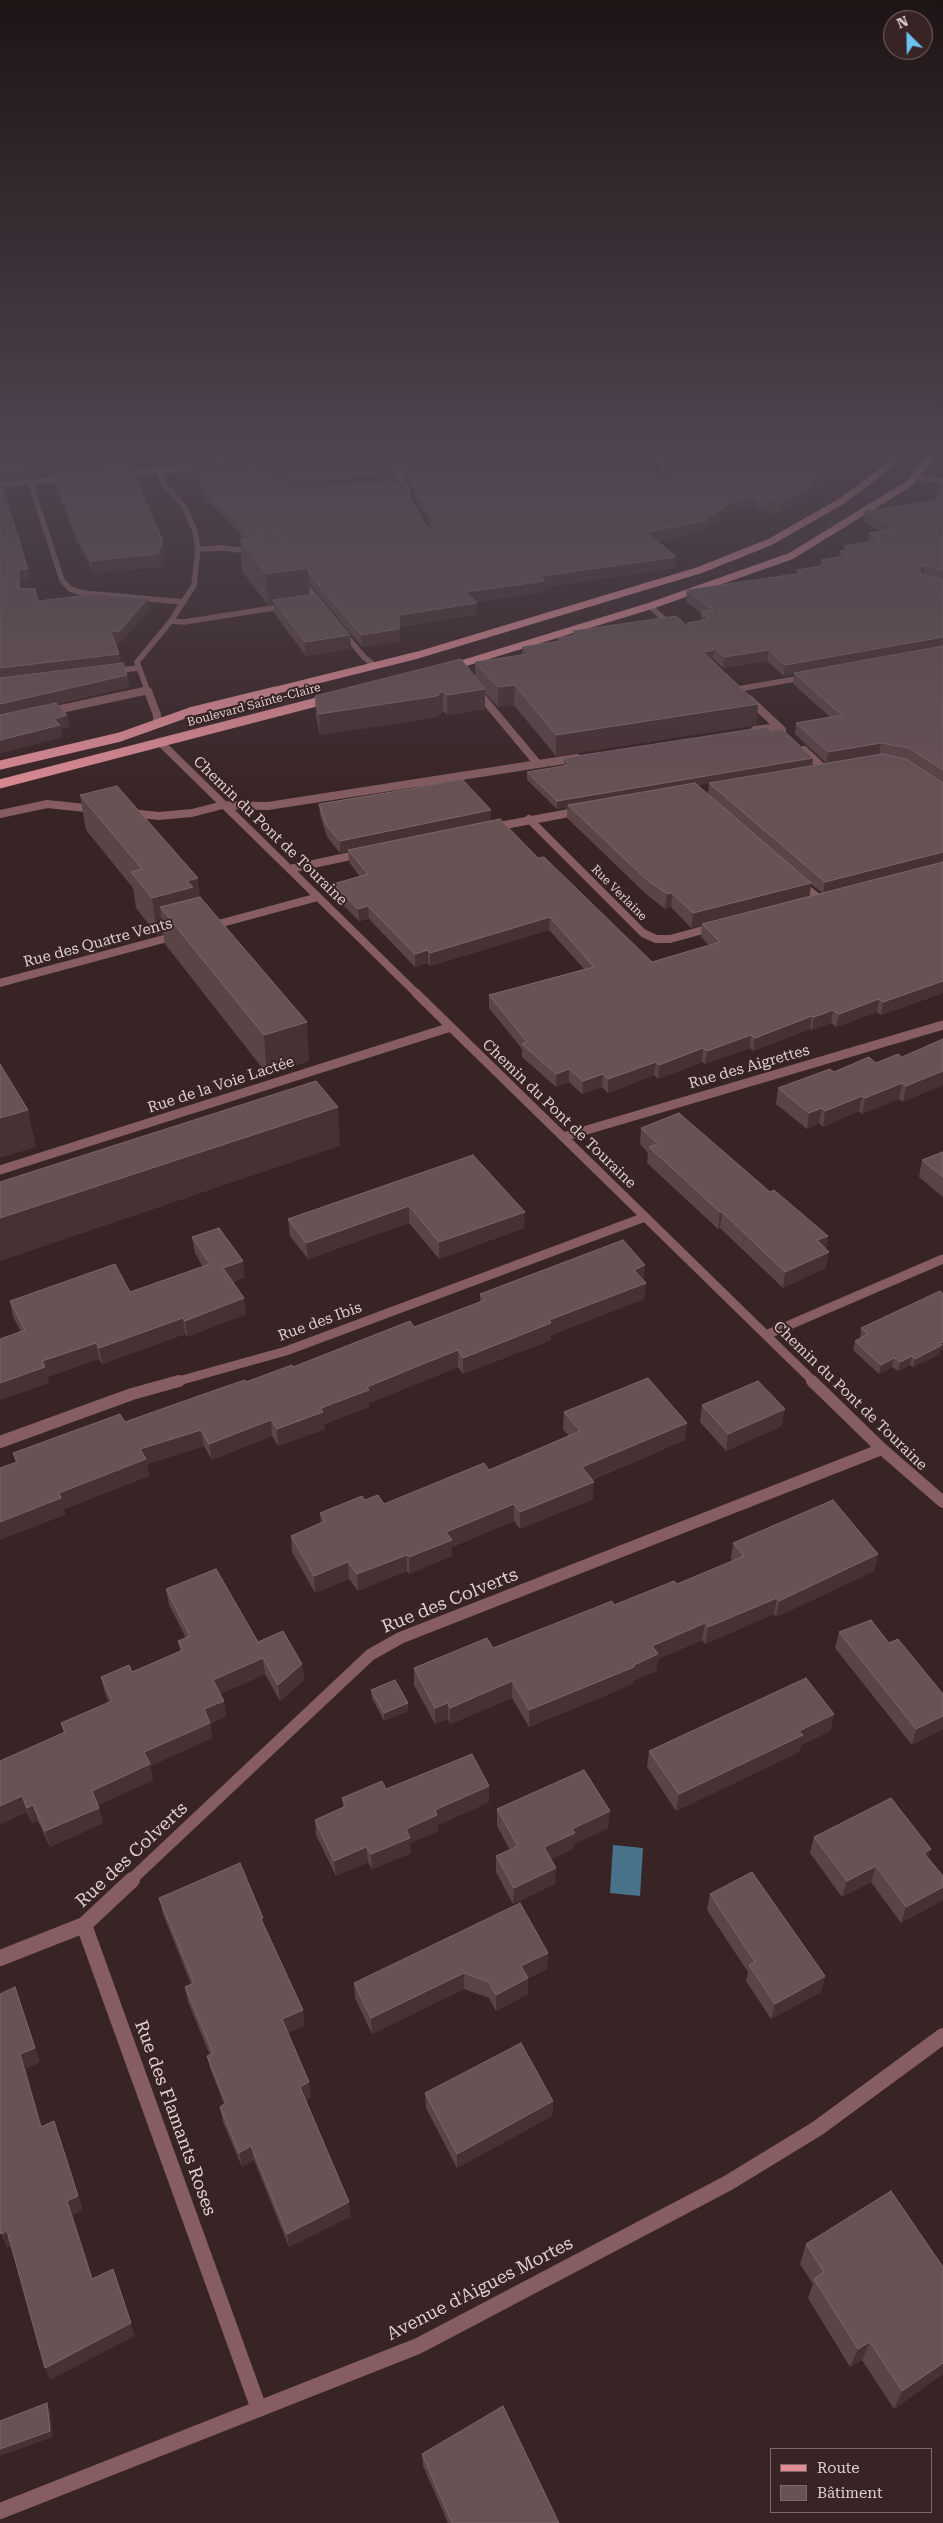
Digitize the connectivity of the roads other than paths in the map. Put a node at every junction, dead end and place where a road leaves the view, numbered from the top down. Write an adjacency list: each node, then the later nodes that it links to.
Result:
1 (60, 575): 6 (street)
2 (195, 575): 6 (street)
3 (297, 575): 7 (street)
4 (684, 575): 15 (main road, Boulevard Sainte-Claire)
5 (738, 575): 10 (main road)
6 (184, 602): 12 (street)
7 (318, 602): 8 (street); 11 (street)
8 (309, 603)
9 (290, 606): 12 (street)
10 (650, 606): 14 (street); 17 (main road)
11 (324, 609)
12 (171, 621): 16 (street)
13 (336, 622): 15 (street)
14 (677, 632)
15 (375, 666): 24 (main road, Boulevard Sainte-Claire)
16 (139, 668): 18 (street); 21 (street)
17 (439, 670)
18 (107, 672)
19 (819, 675): 25 (street)
20 (473, 685): 33 (street)
21 (147, 690): 23 (street); 24 (street)
22 (343, 695): 29 (main road, Boulevard Sainte-Claire)
23 (36, 714)
24 (156, 723): 27 (main road, Boulevard Sainte-Claire); 29 (main road)
25 (779, 727): 26 (street); 28 (street)
26 (750, 731)
27 (120, 737): 31 (main road); 34 (main road, Boulevard Sainte-Claire)
28 (790, 737)
29 (160, 742): 31 (main road, Boulevard Sainte-Claire); 39 (street, Chemin du Pont de Touraine)
30 (797, 744): 36 (street)
31 (133, 750): 38 (main road, Boulevard Sainte-Claire)
32 (586, 756): 33 (street)
33 (538, 764): 39 (street)
34 (0, 765)
35 (834, 768): 36 (street)
36 (825, 770): 37 (street)
37 (816, 771)
38 (0, 784)
39 (223, 805): 42 (street); 47 (street, Chemin du Pont de Touraine)
40 (106, 810): 43 (street)
41 (588, 810): 44 (street)
42 (123, 812)
43 (0, 814)
44 (529, 819): 45 (street); 53 (street, Rue Verlaine)
45 (481, 829)
46 (366, 852): 47 (street)
47 (290, 869): 49 (street, Chemin du Pont de Touraine)
48 (791, 874): 51 (street)
49 (318, 897): 54 (street); 58 (street, Chemin du Pont de Touraine)
50 (830, 898): 51 (street)
51 (820, 900): 52 (street)
52 (811, 902)
53 (726, 924)
54 (205, 928)
55 (187, 933): 56 (street, Rue des Quatre Vents)
56 (0, 984)
57 (943, 1025): 59 (street, Rue des Aigrettes)
58 (451, 1027): 59 (street, Chemin du Pont de Touraine); 60 (street, Rue de la Voie Lactée)
59 (563, 1137): 61 (street, Chemin du Pont de Touraine)
60 (0, 1170)
61 (645, 1217): 63 (street, Chemin du Pont de Touraine); 64 (street, Rue des Ibis)
62 (943, 1259): 63 (street)
63 (766, 1335): 65 (street, Chemin du Pont de Touraine)
64 (0, 1442)
65 (882, 1449): 66 (street, Chemin du Pont de Touraine); 67 (street, Rue des Colverts)
66 (943, 1502)
67 (84, 1925): 68 (street); 70 (street, Rue des Flamants Roses)
68 (0, 1958)
69 (943, 2036): 70 (street, Avenue d'Aigues Mortes)
70 (259, 2409): 71 (street, Avenue d'Aigues Mortes)
71 (0, 2511)

